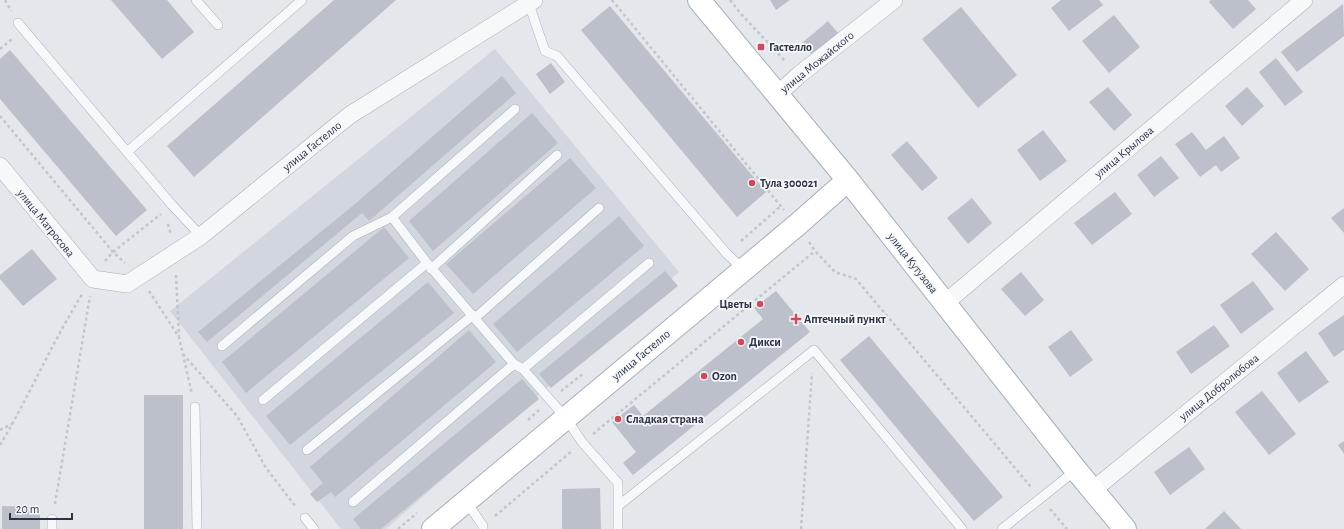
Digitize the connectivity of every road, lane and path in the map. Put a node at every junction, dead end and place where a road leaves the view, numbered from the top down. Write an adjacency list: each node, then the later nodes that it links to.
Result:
1 (196, 0): 10 (lane)
2 (302, 0): 15 (lane)
3 (612, 0): 22 (path)
4 (699, 0): 12 (main road, улица Кутузова)
5 (730, 0): 11 (path)
6 (894, 0): 11 (street, улица Можайского)
7 (1304, 0): 32 (street, улица Крылова)
8 (529, 1): 23 (street, улица Гастелло); 28 (lane)
9 (18, 23): 15 (lane)
10 (218, 25)
11 (799, 74): 12 (street, улица Можайского)
12 (777, 95): 18 (main road, улица Кутузова)
13 (515, 108): 21 (lane)
14 (0, 116): 25 (path)
15 (127, 152): 19 (lane)
16 (557, 155): 27 (lane)
17 (0, 166): 30 (street, улица Матросова)
18 (848, 180): 22 (main road, улица Гастелло); 32 (main road, улица Кутузова)
19 (172, 205): 23 (lane); 25 (path)
20 (599, 208): 33 (lane)
21 (392, 217): 27 (lane); 34 (lane)
22 (797, 225): 24 (path); 28 (main road, улица Гастелло)
23 (201, 236): 29 (street, улица Гастелло)
24 (815, 251): 44 (path); 49 (path)
25 (113, 252): 29 (path); 30 (path)
26 (649, 263): 38 (lane)
27 (429, 266): 33 (lane); 39 (lane)
28 (744, 270): 41 (main road, улица Гастелло)
29 (140, 277): 30 (street, улица Гастелло); 36 (path)
30 (93, 279): 42 (path); 54 (path)
31 (1344, 285): 48 (street, улица Добролюбова)
32 (945, 303): 47 (main road, улица Кутузова)
33 (474, 316): 37 (lane); 46 (lane)
34 (222, 346)
35 (814, 350): 52 (lane); 61 (path); 62 (lane)
36 (183, 353): 40 (path); 53 (path)
37 (514, 364): 38 (lane); 51 (lane)
38 (523, 369): 41 (lane)
39 (263, 400)
40 (195, 407): 57 (lane)
41 (566, 418): 44 (lane); 50 (main road, улица Гастелло)
42 (13, 423): 43 (path); 45 (path)
43 (0, 430)
44 (582, 442): 52 (lane); 55 (path)
45 (0, 445)
46 (307, 450)
47 (1076, 470): 48 (main road, улица Кутузова); 49 (lane)
48 (1093, 490): 65 (main road, улица Кутузова)
49 (1041, 498): 63 (lane); 64 (path)
50 (466, 501): 55 (lane); 59 (main road, улица Гастелло)
51 (353, 502)
52 (618, 506): 60 (lane)
53 (304, 518): 58 (lane)
54 (52, 519): 56 (lane)
55 (483, 528)
56 (52, 529)
57 (197, 529)
58 (314, 529)
59 (433, 529)
60 (618, 529)
61 (801, 529)
62 (962, 529)
63 (1002, 529)
64 (1067, 529)
65 (1125, 529)

